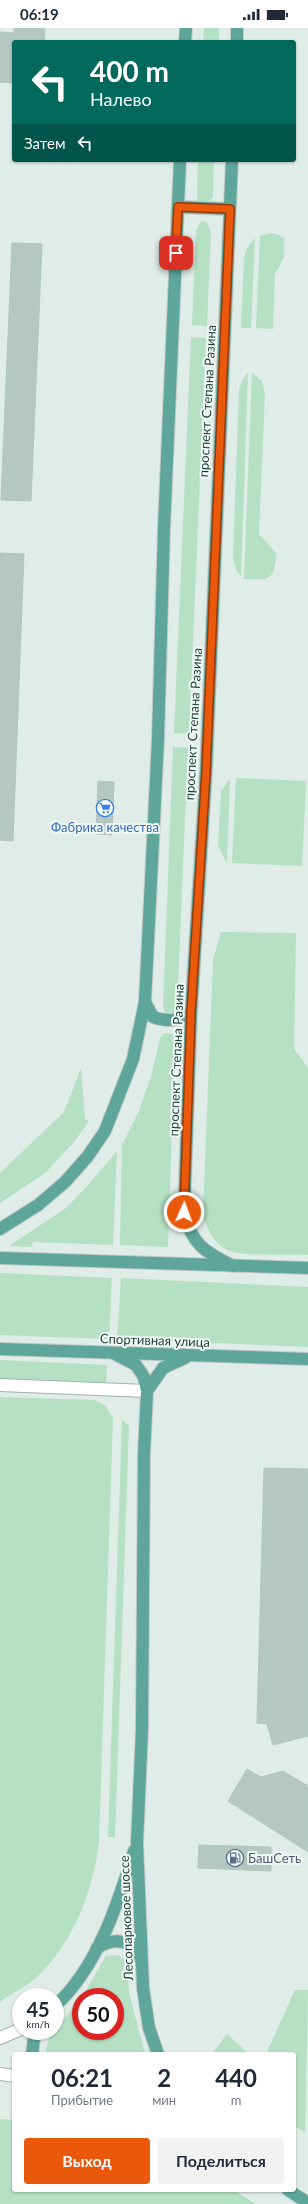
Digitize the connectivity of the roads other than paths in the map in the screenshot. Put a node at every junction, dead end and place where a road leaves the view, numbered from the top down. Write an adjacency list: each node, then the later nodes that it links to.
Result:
1 (186, 28): 3 (main road)
2 (238, 28): 4 (main road)
3 (185, 40)
4 (237, 40)
5 (180, 162): 7 (main road)
6 (232, 162): 8 (main road, проспект Степана Разина)
7 (178, 207): 8 (main road); 9 (main road)
8 (230, 209): 10 (main road, проспект Степана Разина)
9 (145, 1002): 10 (main road); 11 (main road)
10 (191, 1013): 13 (main road, проспект Степана Разина)
11 (0, 1229)
12 (0, 1258): 13 (main road)
13 (234, 1266): 14 (main road)
14 (308, 1268)
15 (0, 1348): 16 (main road, Спортивная улица)
16 (112, 1353): 17 (main road, Спортивная улица); 20 (main road)
17 (189, 1356): 18 (main road, Спортивная улица); 20 (main road)
18 (308, 1359)
19 (0, 1385): 20 (street)
20 (147, 1391): 21 (main road)
21 (137, 1843): 22 (main road, Лесопарковое шоссе); 23 (main road, Лесопарковое шоссе)
22 (97, 1948): 23 (main road); 24 (main road, Лесопарковое шоссе)
23 (142, 1961): 29 (main road, Лесопарковое шоссе)
24 (64, 1995)
25 (12, 2033): 26 (street)
26 (0, 2038)
27 (34, 2040): 28 (main road)
28 (32, 2052)
29 (157, 2052)
30 (0, 2074): 31 (street)
31 (12, 2076)
32 (291, 2192): 33 (main road)
33 (308, 2203)

